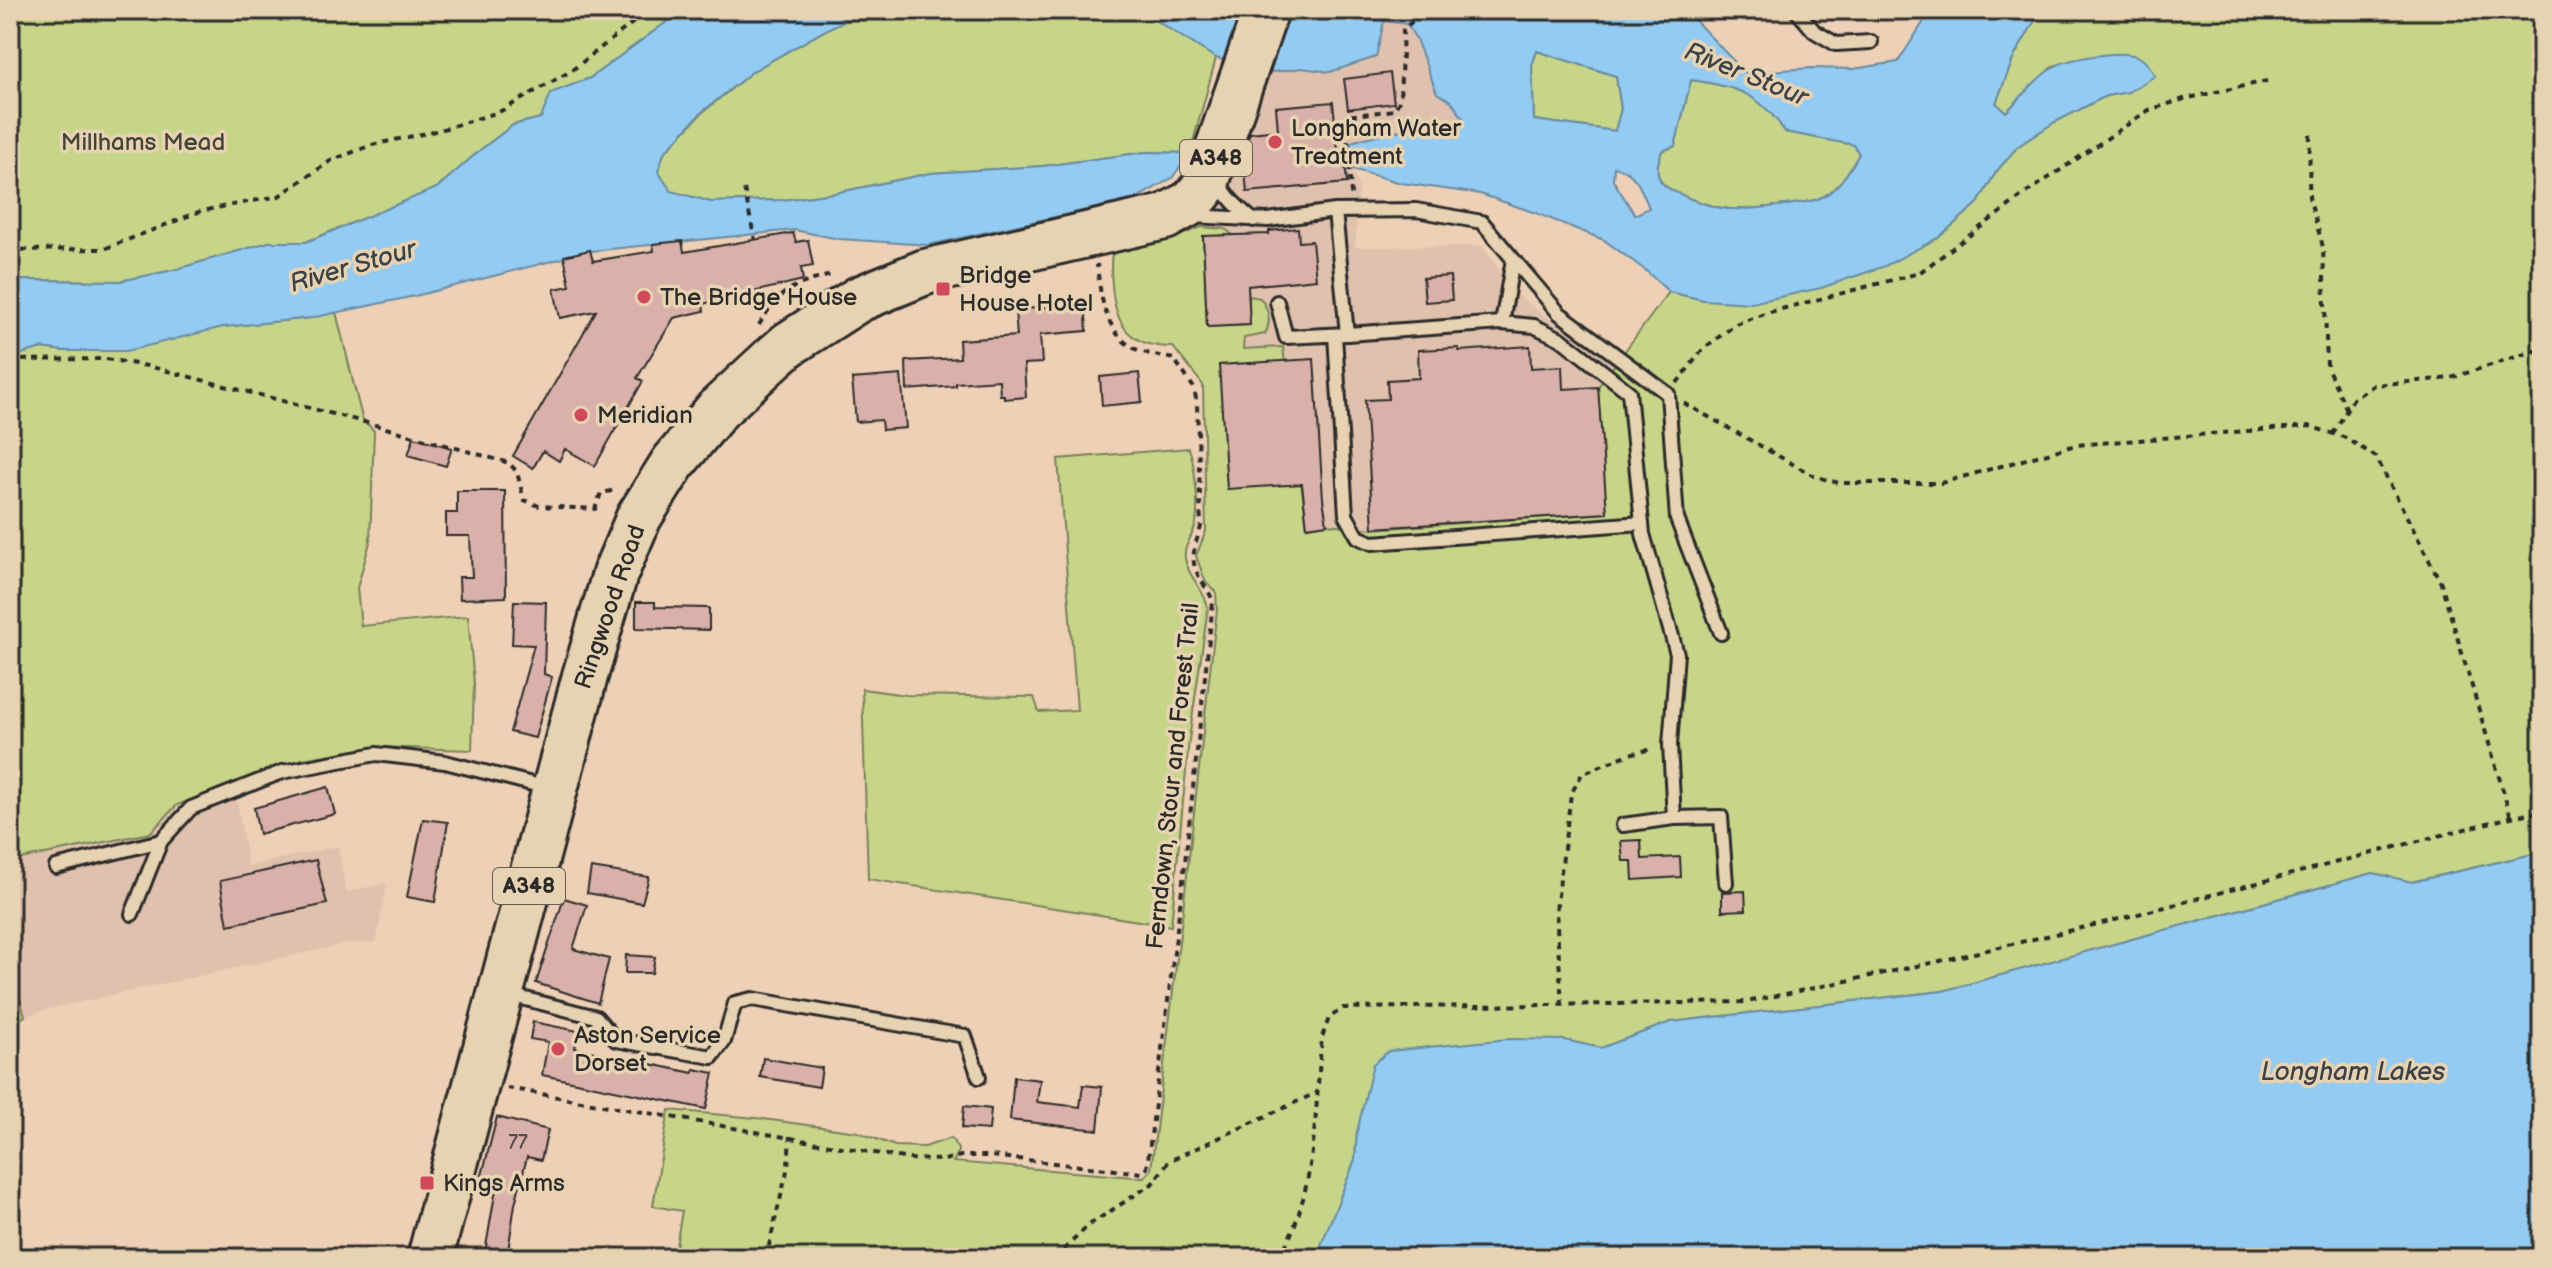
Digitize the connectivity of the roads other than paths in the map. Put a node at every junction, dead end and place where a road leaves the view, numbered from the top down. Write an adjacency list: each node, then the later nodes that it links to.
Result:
1 (1266, 10): 4 (highway, Ringwood Road / A348)
2 (1796, 10): 3 (lane)
3 (1871, 42)
4 (1214, 164): 5 (highway, Ringwood Road / A348); 7 (lane)
5 (1176, 211): 7 (lane); 14 (highway, Ringwood Road / A348)
6 (1335, 211): 7 (lane); 8 (lane); 11 (lane)
7 (1253, 220)
8 (1513, 259): 10 (lane); 13 (lane)
9 (1277, 302): 11 (lane)
10 (1502, 323): 11 (lane); 12 (lane)
11 (1341, 334): 12 (lane)
12 (1642, 523): 15 (lane)
13 (1721, 633)
14 (555, 789): 17 (lane); 21 (highway, Ringwood Road / A348)
15 (1674, 818): 16 (lane); 19 (lane)
16 (1623, 825)
17 (161, 841): 18 (lane); 20 (lane)
18 (56, 867)
19 (1726, 883)
20 (132, 914)
21 (501, 993): 22 (lane); 23 (highway, Ringwood Road / A348)
22 (979, 1077)
23 (430, 1258)

